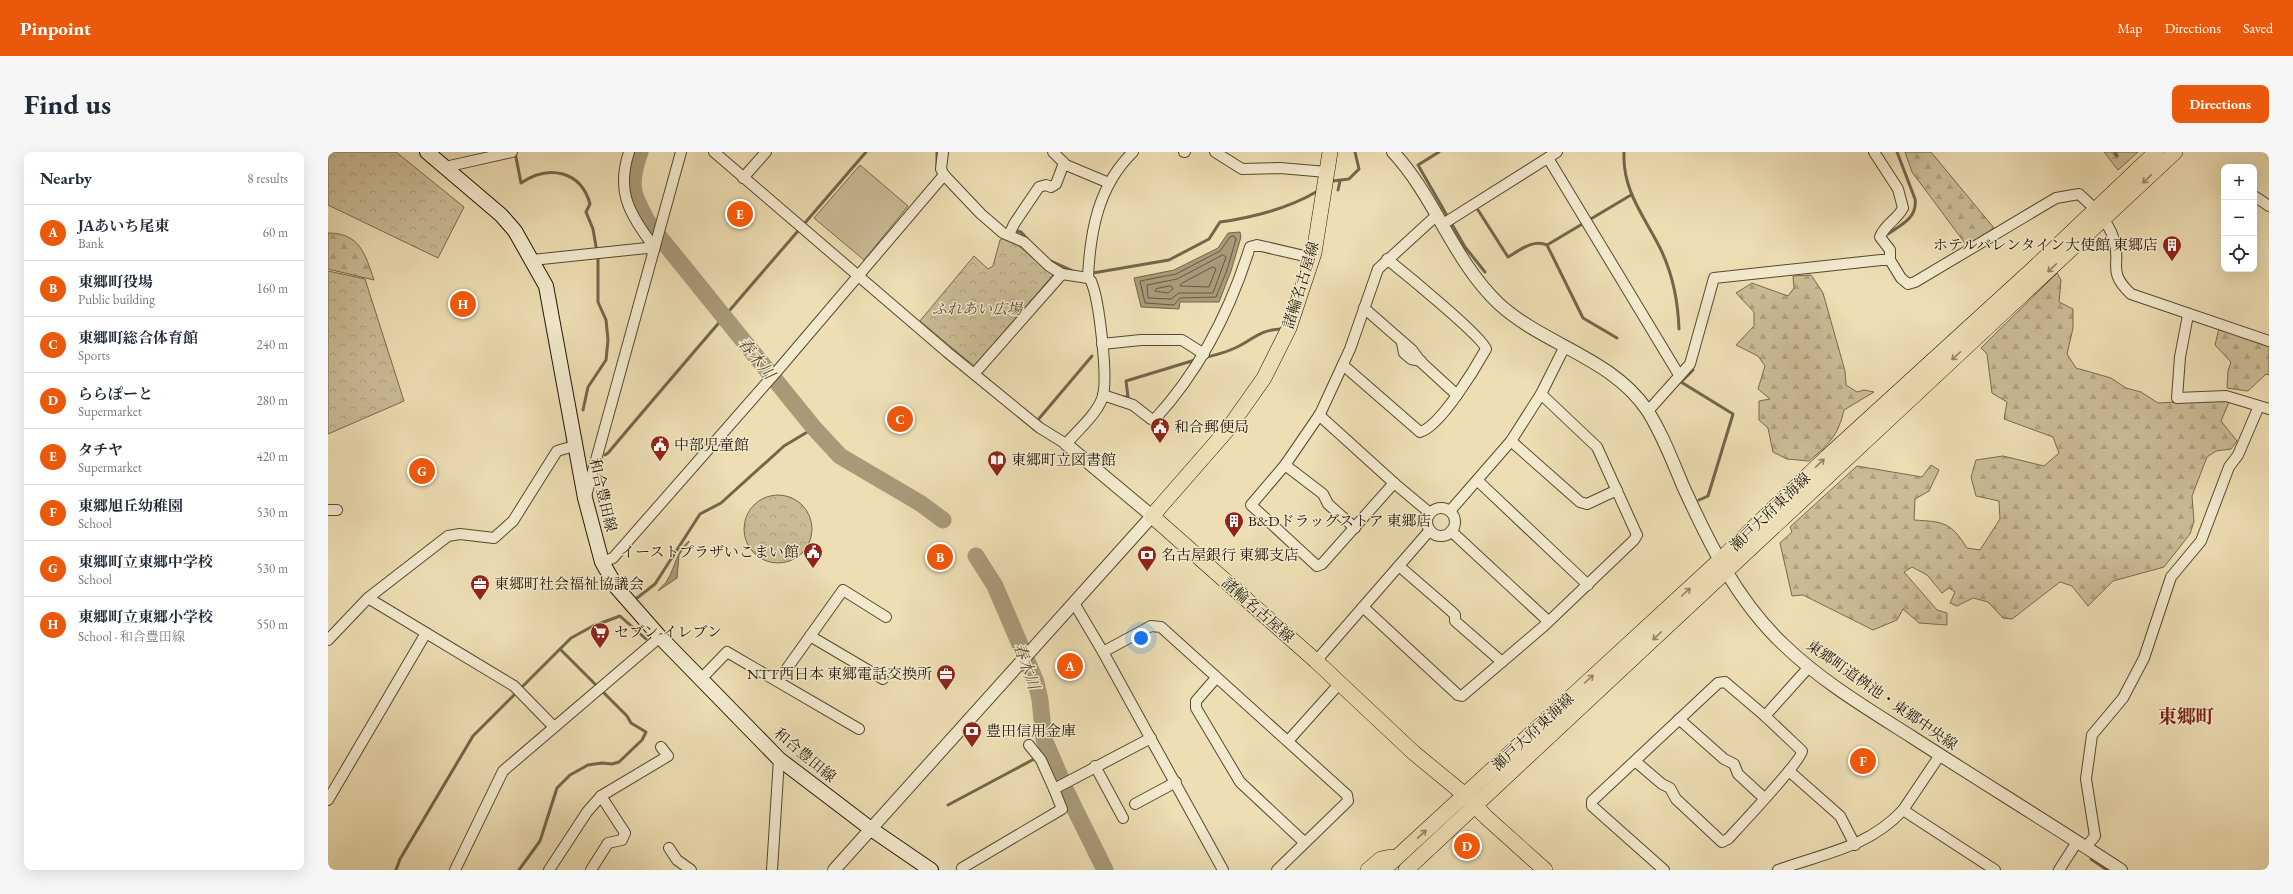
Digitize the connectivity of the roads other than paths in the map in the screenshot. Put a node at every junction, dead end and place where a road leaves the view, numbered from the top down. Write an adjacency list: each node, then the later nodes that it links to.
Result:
1 (427, 152): 19 (main road, 和合豊田線)
2 (512, 152): 19 (street)
3 (629, 152): 29 (street)
4 (681, 152): 29 (street)
5 (714, 152): 22 (street)
6 (766, 152): 22 (street)
7 (943, 152): 21 (street)
8 (1053, 152): 18 (street)
9 (1132, 152): 23 (street)
10 (1215, 152): 20 (street)
11 (1330, 152): 20 (main road, 諸輪名古屋線)
12 (1393, 152): 27 (street, 東郷町道桝池・東郷中央線)
13 (1557, 152): 17 (street)
14 (1874, 152): 33 (street)
15 (2156, 152): 26 (main road, 瀬戸大府東海線)
16 (2175, 152): 26 (main road, 瀬戸大府東海線, one-way to 26)
17 (1548, 158): 27 (street); 45 (street)
18 (1064, 163): 23 (street); 28 (street)
19 (445, 167): 32 (main road, 和合豊田線)
20 (1327, 172): 30 (main road, 諸輪名古屋線)
21 (944, 175): 28 (street); 35 (street)
22 (743, 178): 35 (street)
23 (1109, 183): 36 (street)
24 (2257, 198): 25 (street)
25 (2269, 206)
26 (2100, 215): 33 (street); 38 (street); 69 (main road, 瀬戸大府東海線)
27 (1440, 220): 31 (street); 41 (street, 東郷町道桝池・東郷中央線)
28 (1009, 235): 34 (street)
29 (653, 246): 32 (street); 60 (street)
30 (1313, 258): 42 (street); 63 (main road, 諸輪名古屋線)
31 (1387, 258): 37 (street); 48 (street)
32 (532, 260): 55 (main road, 和合豊田線)
33 (1890, 260): 45 (street)
34 (1062, 274): 36 (street); 44 (street)
35 (858, 276): 44 (street); 67 (street)
36 (1088, 278): 40 (street)
37 (1364, 308): 43 (street); 48 (street)
38 (2188, 315): 39 (street); 49 (street)
39 (2269, 341)
40 (1102, 344): 42 (street); 47 (street)
41 (1566, 346): 46 (street); 51 (street, 東郷町道桝池・東郷中央線)
42 (1204, 354): 47 (street)
43 (1343, 365): 48 (street); 52 (street)
44 (974, 374): 54 (street)
45 (1679, 375): 51 (street)
46 (1541, 394): 53 (street); 59 (street)
47 (1103, 395): 54 (street)
48 (1457, 395)
49 (2259, 406): 50 (street); 113 (street)
50 (2269, 409)
51 (1648, 411): 69 (street, 東郷町道桝池・東郷中央線)
52 (1319, 415): 56 (street); 58 (street)
53 (1511, 441): 57 (street); 59 (street)
54 (1066, 444): 63 (street)
55 (574, 446): 60 (main road, 和合豊田線); 71 (street)
56 (1285, 465): 64 (street); 64 (street)
57 (1478, 481): 61 (street); 70 (street)
58 (1394, 483): 62 (street); 64 (street)
59 (1617, 490): 70 (street)
60 (585, 498): 67 (main road, 和合豊田線)
61 (1450, 511): 62 (street); 66 (street)
62 (1430, 513): 65 (street)
63 (1152, 516): 72 (street); 81 (main road, 諸輪名古屋線)
64 (1355, 528)
65 (1430, 530): 66 (street); 68 (street)
66 (1451, 531): 75 (street)
67 (602, 562): 78 (main road, 和合豊田線)
68 (1399, 566): 73 (street); 82 (street)
69 (1723, 567): 83 (street, 東郷町道桝池・東郷中央線); 107 (main road, 瀬戸大府東海線)
70 (1588, 584): 75 (street)
71 (368, 598): 76 (street); 79 (street)
72 (1074, 603): 80 (street); 111 (street)
73 (1363, 607): 81 (street); 82 (street)
74 (886, 617): 77 (street)
75 (1548, 621): 82 (street)
76 (426, 633): 91 (street); 106 (street)
77 (810, 636): 86 (street); 87 (street)
78 (660, 637): 85 (main road, 和合豊田線); 91 (street)
79 (328, 640)
80 (1103, 652): 84 (street); 93 (street)
81 (1316, 660): 88 (main road, 諸輪名古屋線)
82 (1502, 662)
83 (1809, 667): 89 (street); 97 (street, 東郷町道桝池・東郷中央線)
84 (1216, 678): 94 (street); 112 (street)
85 (701, 679): 87 (street); 98 (main road, 和合豊田線)
86 (882, 679)
87 (778, 682): 92 (street)
88 (1340, 684): 94 (street); 107 (main road, 諸輪名古屋線)
89 (1765, 716): 90 (street); 101 (street)
90 (1679, 719): 99 (street); 105 (street)
91 (554, 726): 118 (street)
92 (858, 729)
93 (1150, 738): 100 (street); 102 (street)
94 (1288, 741): 112 (street)
95 (1029, 746): 103 (street)
96 (661, 747): 104 (street)
97 (1940, 755): 109 (street); 113 (street, 東郷町道桝池・東郷中央線)
98 (779, 759): 111 (main road, 和合豊田線); 122 (street)
99 (1635, 761): 105 (street); 131 (street)
100 (1095, 766): 103 (street); 110 (street)
101 (1789, 771): 105 (street); 114 (street)
102 (1176, 782): 108 (street); 126 (street)
103 (1054, 789): 125 (street)
104 (601, 796): 119 (street); 120 (street)
105 (1764, 798)
106 (328, 800)
107 (1470, 800): 116 (main road, 瀬戸大府東海線, one-way to 107); 117 (main road, 瀬戸大府東海線); 130 (main road, 諸輪名古屋線)
108 (1135, 804)
109 (1903, 810): 114 (street); 133 (street)
110 (1123, 818)
111 (871, 828): 123 (street); 124 (main road, 和合豊田線)
112 (1304, 842): 127 (street)
113 (2081, 844): 134 (street); 135 (street, 東郷町道桝池・東郷中央線)
114 (1855, 845): 132 (street)
115 (669, 848): 121 (street)
116 (1400, 855): 128 (main road); 129 (main road, 瀬戸大府東海線)
117 (1410, 868)
118 (455, 870)
119 (549, 870)
120 (592, 870)
121 (691, 870)
122 (772, 870)
123 (834, 870)
124 (931, 870)
125 (963, 870)
126 (1223, 870)
127 (1277, 870)
128 (1368, 870)
129 (1383, 870)
130 (1545, 870)
131 (1664, 870)
132 (1778, 870)
133 (1996, 870)
134 (2059, 870)
135 (2121, 870)

